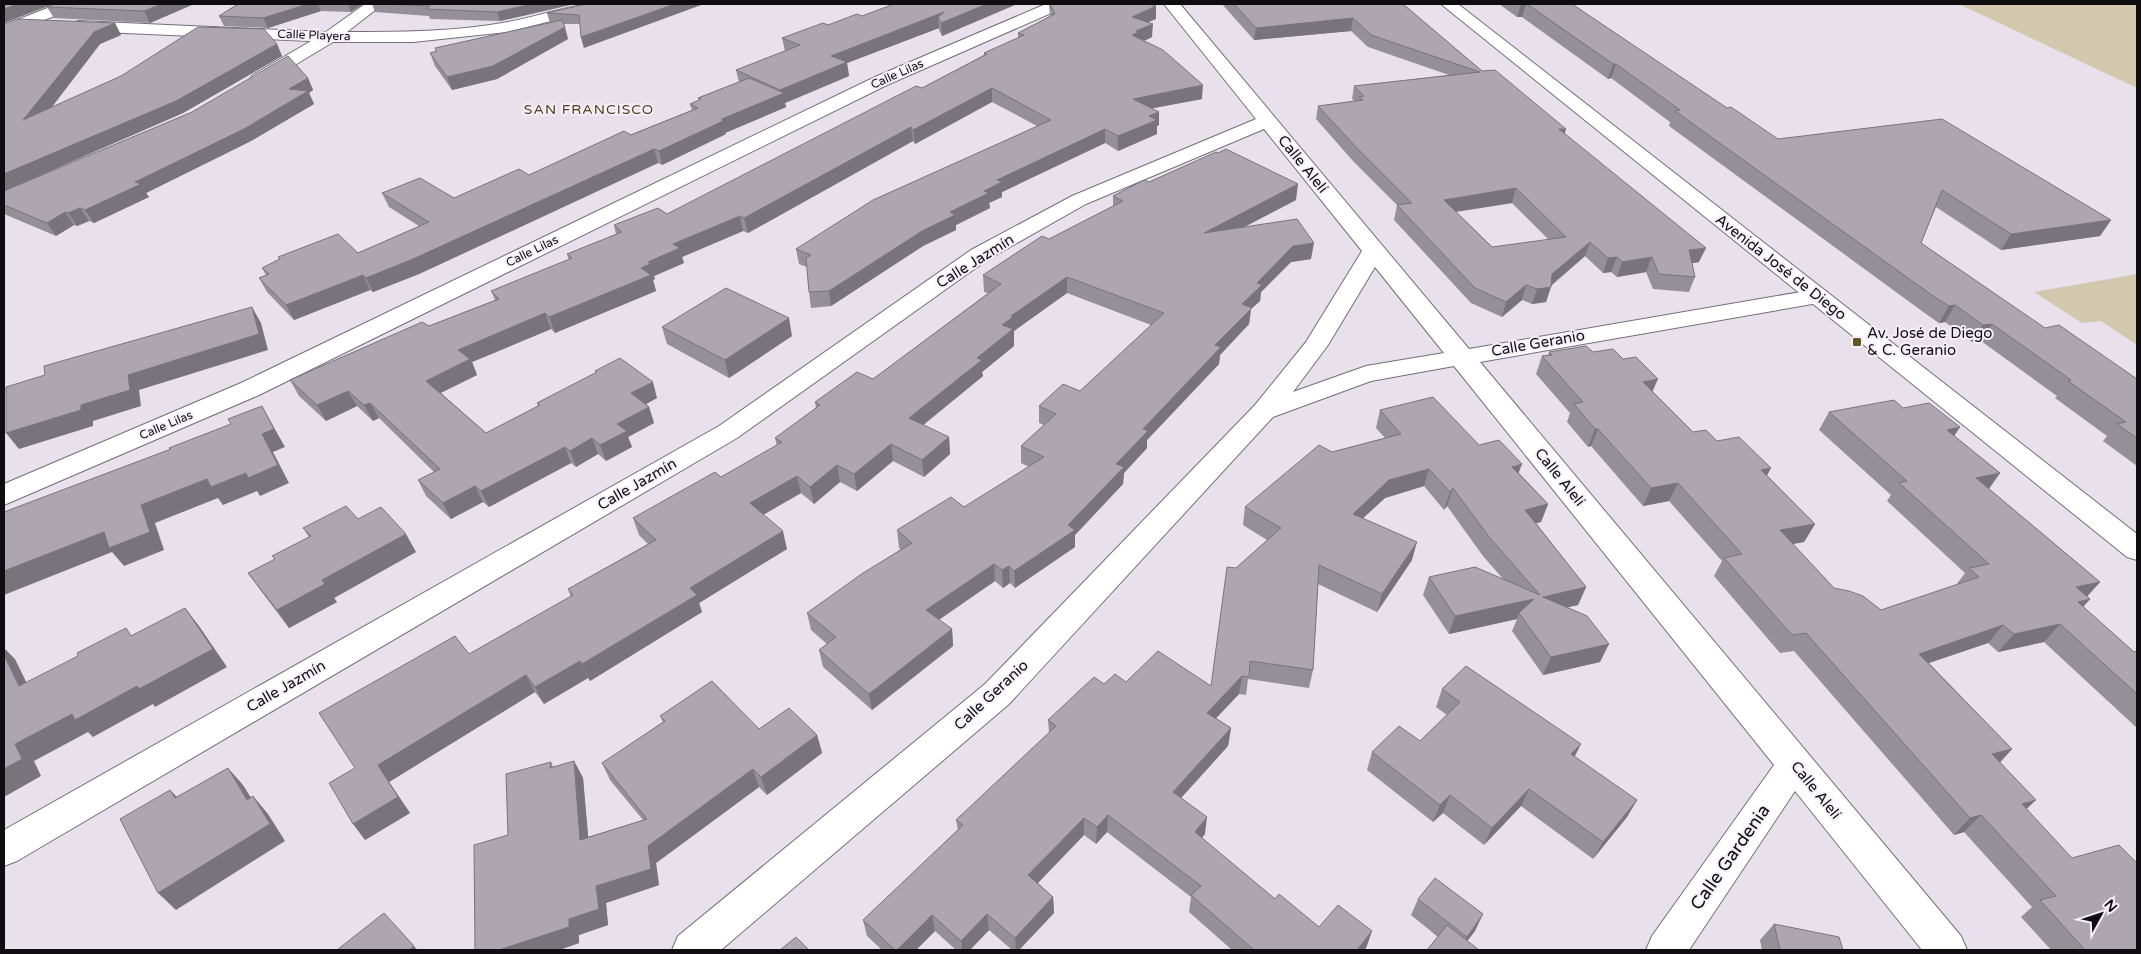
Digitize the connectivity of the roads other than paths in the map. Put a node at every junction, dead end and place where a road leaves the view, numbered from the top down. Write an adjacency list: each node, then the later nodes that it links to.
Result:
1 (71, 4): 7 (street)
2 (375, 4): 9 (street)
3 (601, 4): 9 (street, Calle Playera)
4 (1059, 4): 16 (street, Calle Lilas)
5 (1172, 4): 11 (street, Calle Alelí)
6 (1449, 4): 13 (street, Avenida José de Diego)
7 (24, 24): 8 (street); 9 (street, Calle Playera)
8 (4, 31)
9 (330, 37): 10 (street)
10 (240, 90)
11 (1268, 120): 12 (street, Calle Alelí); 19 (street, Calle Jazmín)
12 (1374, 250): 14 (street, Calle Alelí); 15 (street, Calle Geranio)
13 (1818, 296): 14 (street, Calle Geranio); 17 (street, Avenida José de Diego)
14 (1461, 356): 15 (street, Calle Geranio); 18 (street, Calle Alelí)
15 (1264, 411): 20 (street, Calle Geranio)
16 (4, 495)
17 (2137, 549)
18 (1794, 764): 21 (street, Calle Gardenia); 22 (street, Calle Alelí)
19 (4, 849)
20 (692, 950)
21 (1666, 950)
22 (1947, 950)

